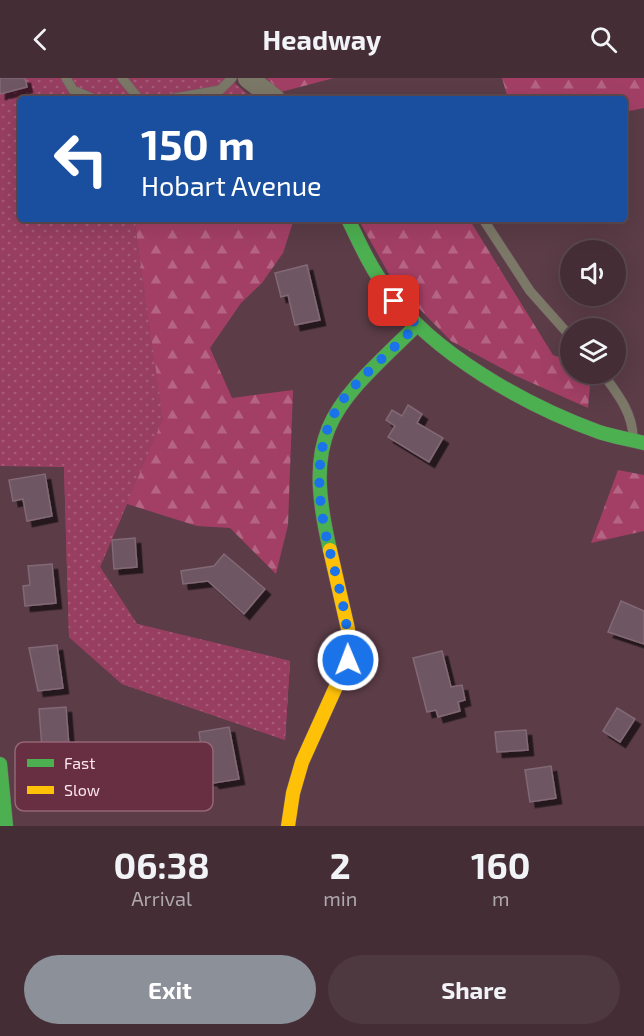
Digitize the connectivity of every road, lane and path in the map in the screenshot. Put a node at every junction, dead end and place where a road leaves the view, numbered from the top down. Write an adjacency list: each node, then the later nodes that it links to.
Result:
1 (66, 78): 5 (lane)
2 (122, 78): 6 (lane)
3 (232, 78): 7 (lane)
4 (248, 78): 8 (street)
5 (87, 96)
6 (137, 96)
7 (187, 96)
8 (271, 96)
9 (350, 222): 11 (street)
10 (485, 222): 12 (lane)
11 (417, 325): 14 (street); 17 (street)
12 (560, 325)
13 (610, 384): 14 (lane)
14 (639, 442)
15 (0, 764): 16 (street)
16 (6, 826)
17 (288, 826)

